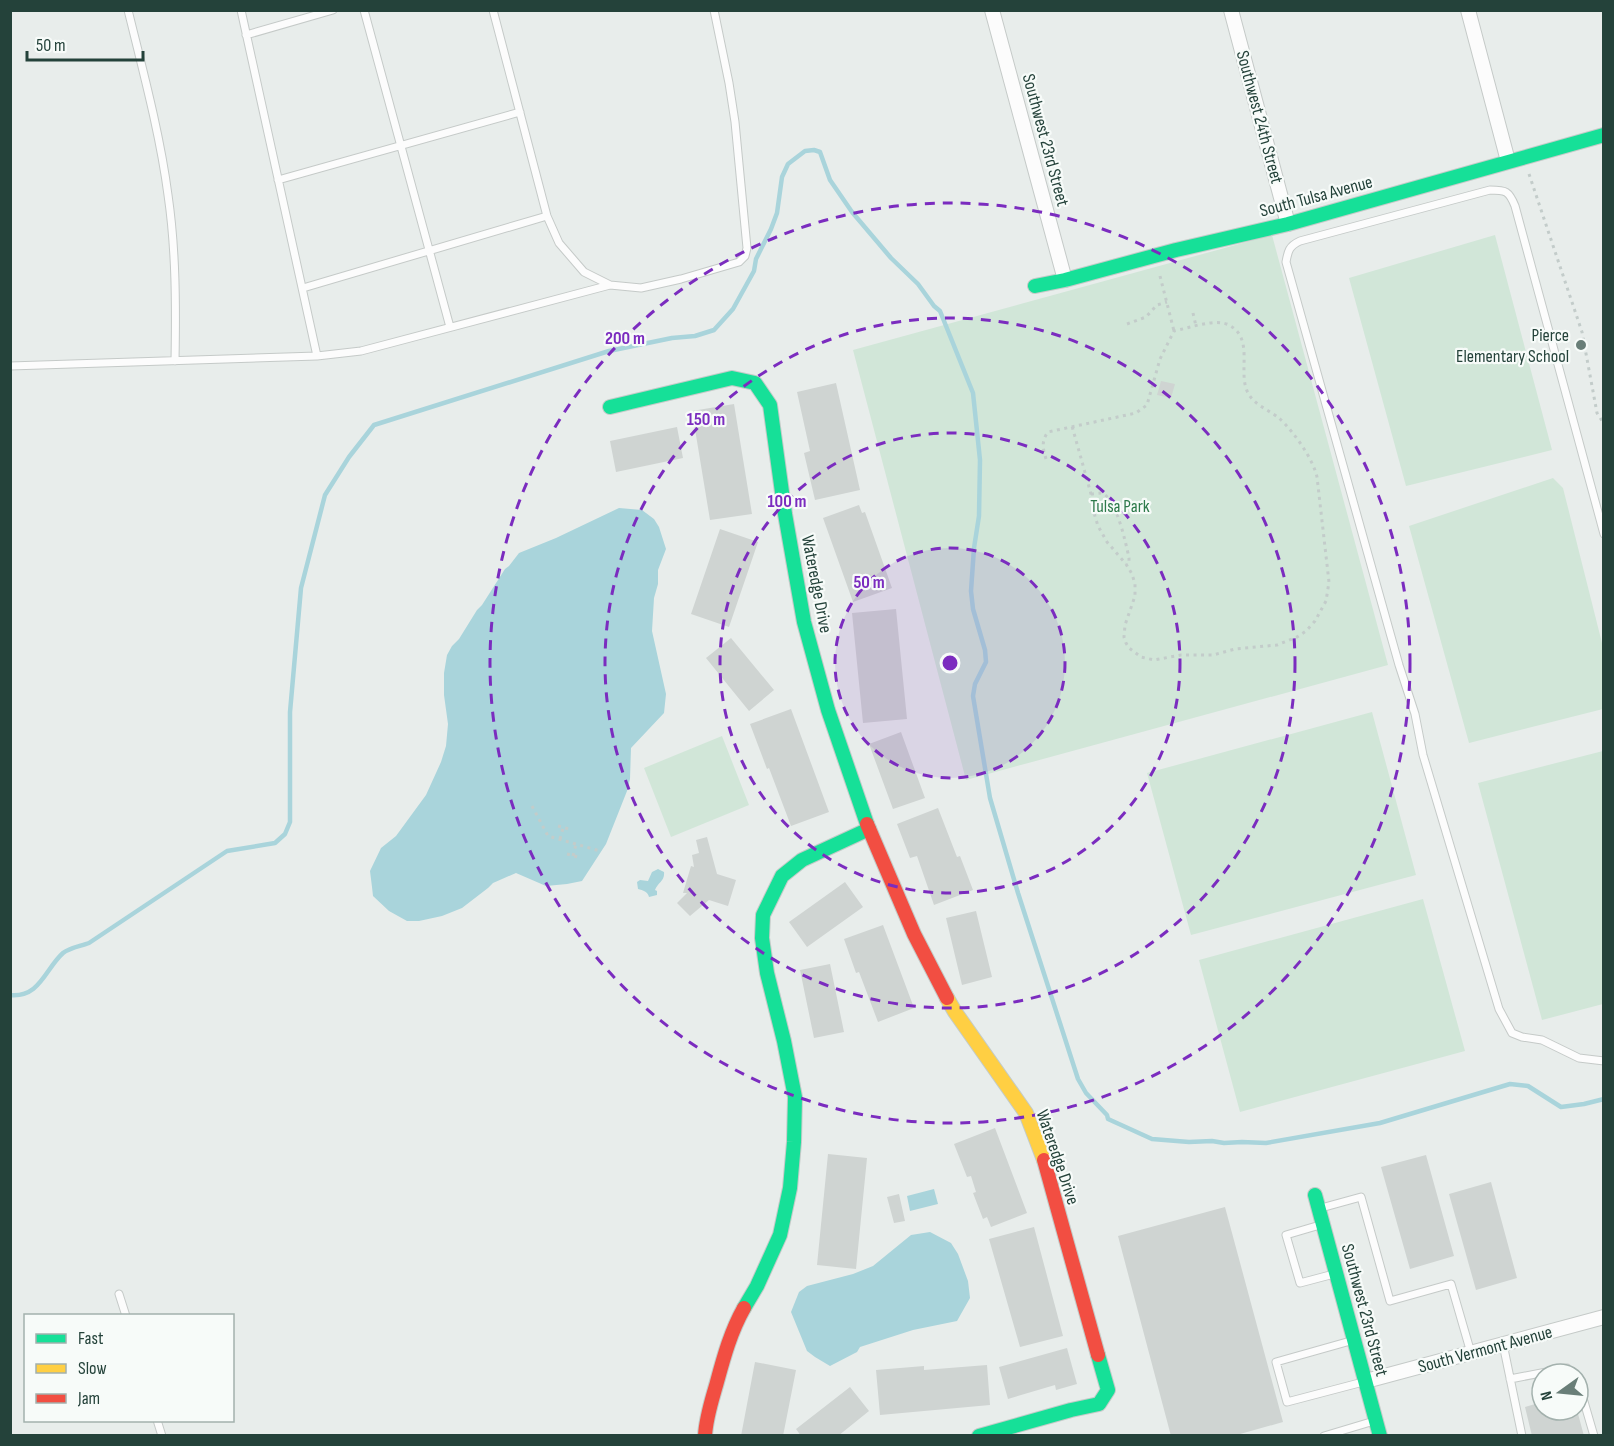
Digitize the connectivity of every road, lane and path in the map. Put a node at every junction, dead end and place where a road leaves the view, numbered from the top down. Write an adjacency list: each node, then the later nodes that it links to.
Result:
1 (128, 10): 32 (lane)
2 (241, 10): 10 (lane)
3 (333, 10): 10 (lane)
4 (364, 10): 13 (lane)
5 (493, 10): 11 (lane)
6 (714, 10): 22 (lane)
7 (992, 10): 21 (street, Southwest 23rd Street)
8 (1231, 10): 18 (street, Southwest 24th Street)
9 (1468, 10): 15 (street)
10 (246, 35): 16 (lane)
11 (520, 112): 13 (lane); 17 (lane)
12 (1604, 135): 14 (street, South Tulsa Avenue)
13 (400, 145): 16 (lane); 19 (lane)
14 (1524, 157): 15 (street, South Tulsa Avenue); 35 (path)
15 (1508, 161): 18 (street, South Tulsa Avenue)
16 (279, 180): 24 (lane)
17 (547, 216): 19 (lane); 22 (lane)
18 (1288, 224): 21 (street, South Tulsa Avenue)
19 (429, 251): 24 (lane); 29 (lane)
20 (1160, 276): 25 (path)
21 (1065, 280): 23 (street, South Tulsa Avenue)
22 (610, 285): 29 (lane)
23 (1035, 286)
24 (303, 288): 31 (lane)
25 (1167, 302): 27 (path); 30 (path)
26 (1193, 313): 28 (path)
27 (1127, 324)
28 (1196, 326): 30 (path); 40 (path)
29 (450, 327): 31 (lane)
30 (1174, 331): 36 (path)
31 (317, 356): 32 (lane)
32 (175, 361): 33 (lane)
33 (10, 366)
34 (610, 407): 45 (street, Wateredge Drive)
35 (1604, 424)
36 (1072, 426): 37 (path); 38 (path)
37 (1046, 459)
38 (1091, 494): 40 (path); 40 (path)
39 (1604, 534): 52 (lane)
40 (1126, 564)
41 (532, 806): 46 (path)
42 (558, 826): 43 (path)
43 (563, 828): 44 (path); 46 (path)
44 (569, 829)
45 (869, 829): 66 (street); 67 (street, Wateredge Drive)
46 (560, 839): 47 (path)
47 (576, 844): 48 (path); 50 (path)
48 (600, 851)
49 (567, 854): 50 (path)
50 (573, 856): 51 (path)
51 (578, 857)
52 (1604, 1061)
53 (1317, 1202): 54 (street, Southwest 23rd Street); 61 (lane)
54 (1323, 1224): 55 (street, Southwest 23rd Street); 55 (lane)
55 (1336, 1273): 59 (street, Southwest 23rd Street)
56 (119, 1294): 57 (lane)
57 (125, 1314)
58 (1604, 1317): 60 (street, South Vermont Avenue)
59 (1355, 1340): 64 (street, Southwest 23rd Street); 64 (lane)
60 (1503, 1344): 61 (street, South Vermont Avenue); 63 (lane)
61 (1471, 1353): 64 (street, South Vermont Avenue)
62 (1530, 1375): 63 (lane)
63 (1510, 1379): 70 (lane)
64 (1366, 1381): 65 (street, Southwest 23rd Street)
65 (1376, 1421): 68 (lane); 69 (street, Southwest 23rd Street)
66 (705, 1436)
67 (979, 1436)
68 (1324, 1436)
69 (1380, 1436)
70 (1522, 1436)

